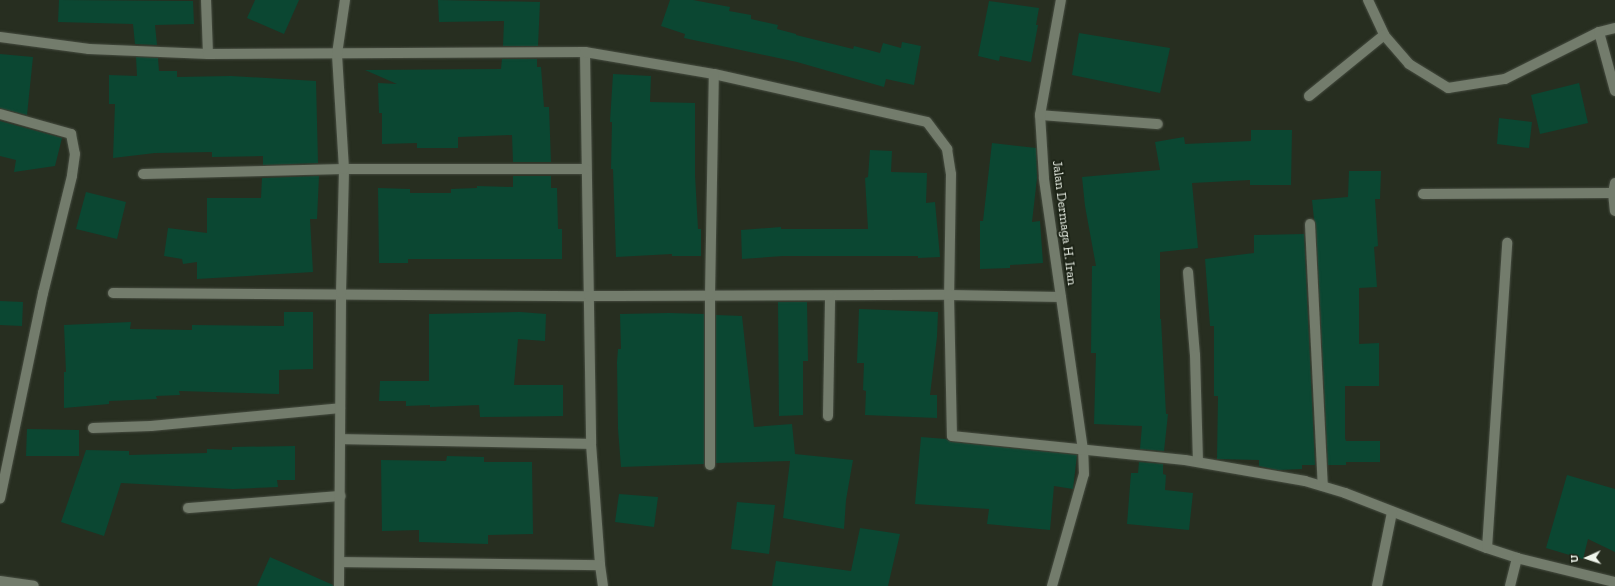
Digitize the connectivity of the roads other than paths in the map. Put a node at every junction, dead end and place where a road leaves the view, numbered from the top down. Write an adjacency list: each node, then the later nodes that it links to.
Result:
1 (206, 0): 10 (street)
2 (345, 0): 11 (street)
3 (1060, 0): 16 (street, Jalan Dermaga H. Iran)
4 (1368, 0): 7 (street)
5 (1615, 28): 6 (street)
6 (1599, 32): 7 (street); 13 (street)
7 (1384, 35): 14 (street)
8 (0, 37): 10 (street)
9 (585, 52): 11 (street); 12 (street); 19 (street)
10 (208, 54): 11 (street)
11 (337, 54): 18 (street)
12 (714, 74): 30 (street); 31 (street)
13 (1615, 92)
14 (1308, 96)
15 (0, 114): 45 (street)
16 (1040, 115): 17 (street); 34 (street, Jalan Dermaga H. Iran)
17 (1158, 124)
18 (344, 169): 19 (street); 20 (street); 29 (street)
19 (586, 169): 32 (street)
20 (143, 174)
21 (1615, 183): 22 (street)
22 (1613, 193): 23 (street); 24 (street)
23 (1423, 194)
24 (1615, 211)
25 (1310, 224): 43 (street)
26 (1508, 243): 48 (street)
27 (1188, 272): 41 (street)
28 (114, 293): 29 (street)
29 (341, 293): 32 (street); 35 (street)
30 (710, 295): 32 (street); 33 (street); 42 (street)
31 (949, 295): 33 (street); 34 (street); 40 (street)
32 (589, 296): 39 (street)
33 (830, 296): 36 (street)
34 (1061, 297): 40 (street, Jalan Dermaga H. Iran)
35 (340, 408): 37 (street); 38 (street)
36 (828, 416)
37 (93, 428)
38 (341, 439): 39 (street); 44 (street)
39 (591, 444): 51 (street)
40 (1083, 450): 41 (street); 57 (street, Jalan Dermaga H. Iran)
41 (1198, 462): 43 (street)
42 (710, 465)
43 (1323, 486): 47 (street)
44 (341, 496): 46 (street); 50 (street)
45 (0, 499)
46 (188, 508)
47 (1392, 512): 48 (street); 58 (street)
48 (1487, 548): 49 (street)
49 (1518, 558): 53 (street); 59 (street)
50 (341, 562): 51 (street); 55 (street)
51 (600, 566): 56 (street)
52 (0, 581): 54 (street)
53 (1615, 582)
54 (34, 586)
55 (339, 586)
56 (603, 586)
57 (1052, 586)
58 (1377, 586)
59 (1510, 586)

